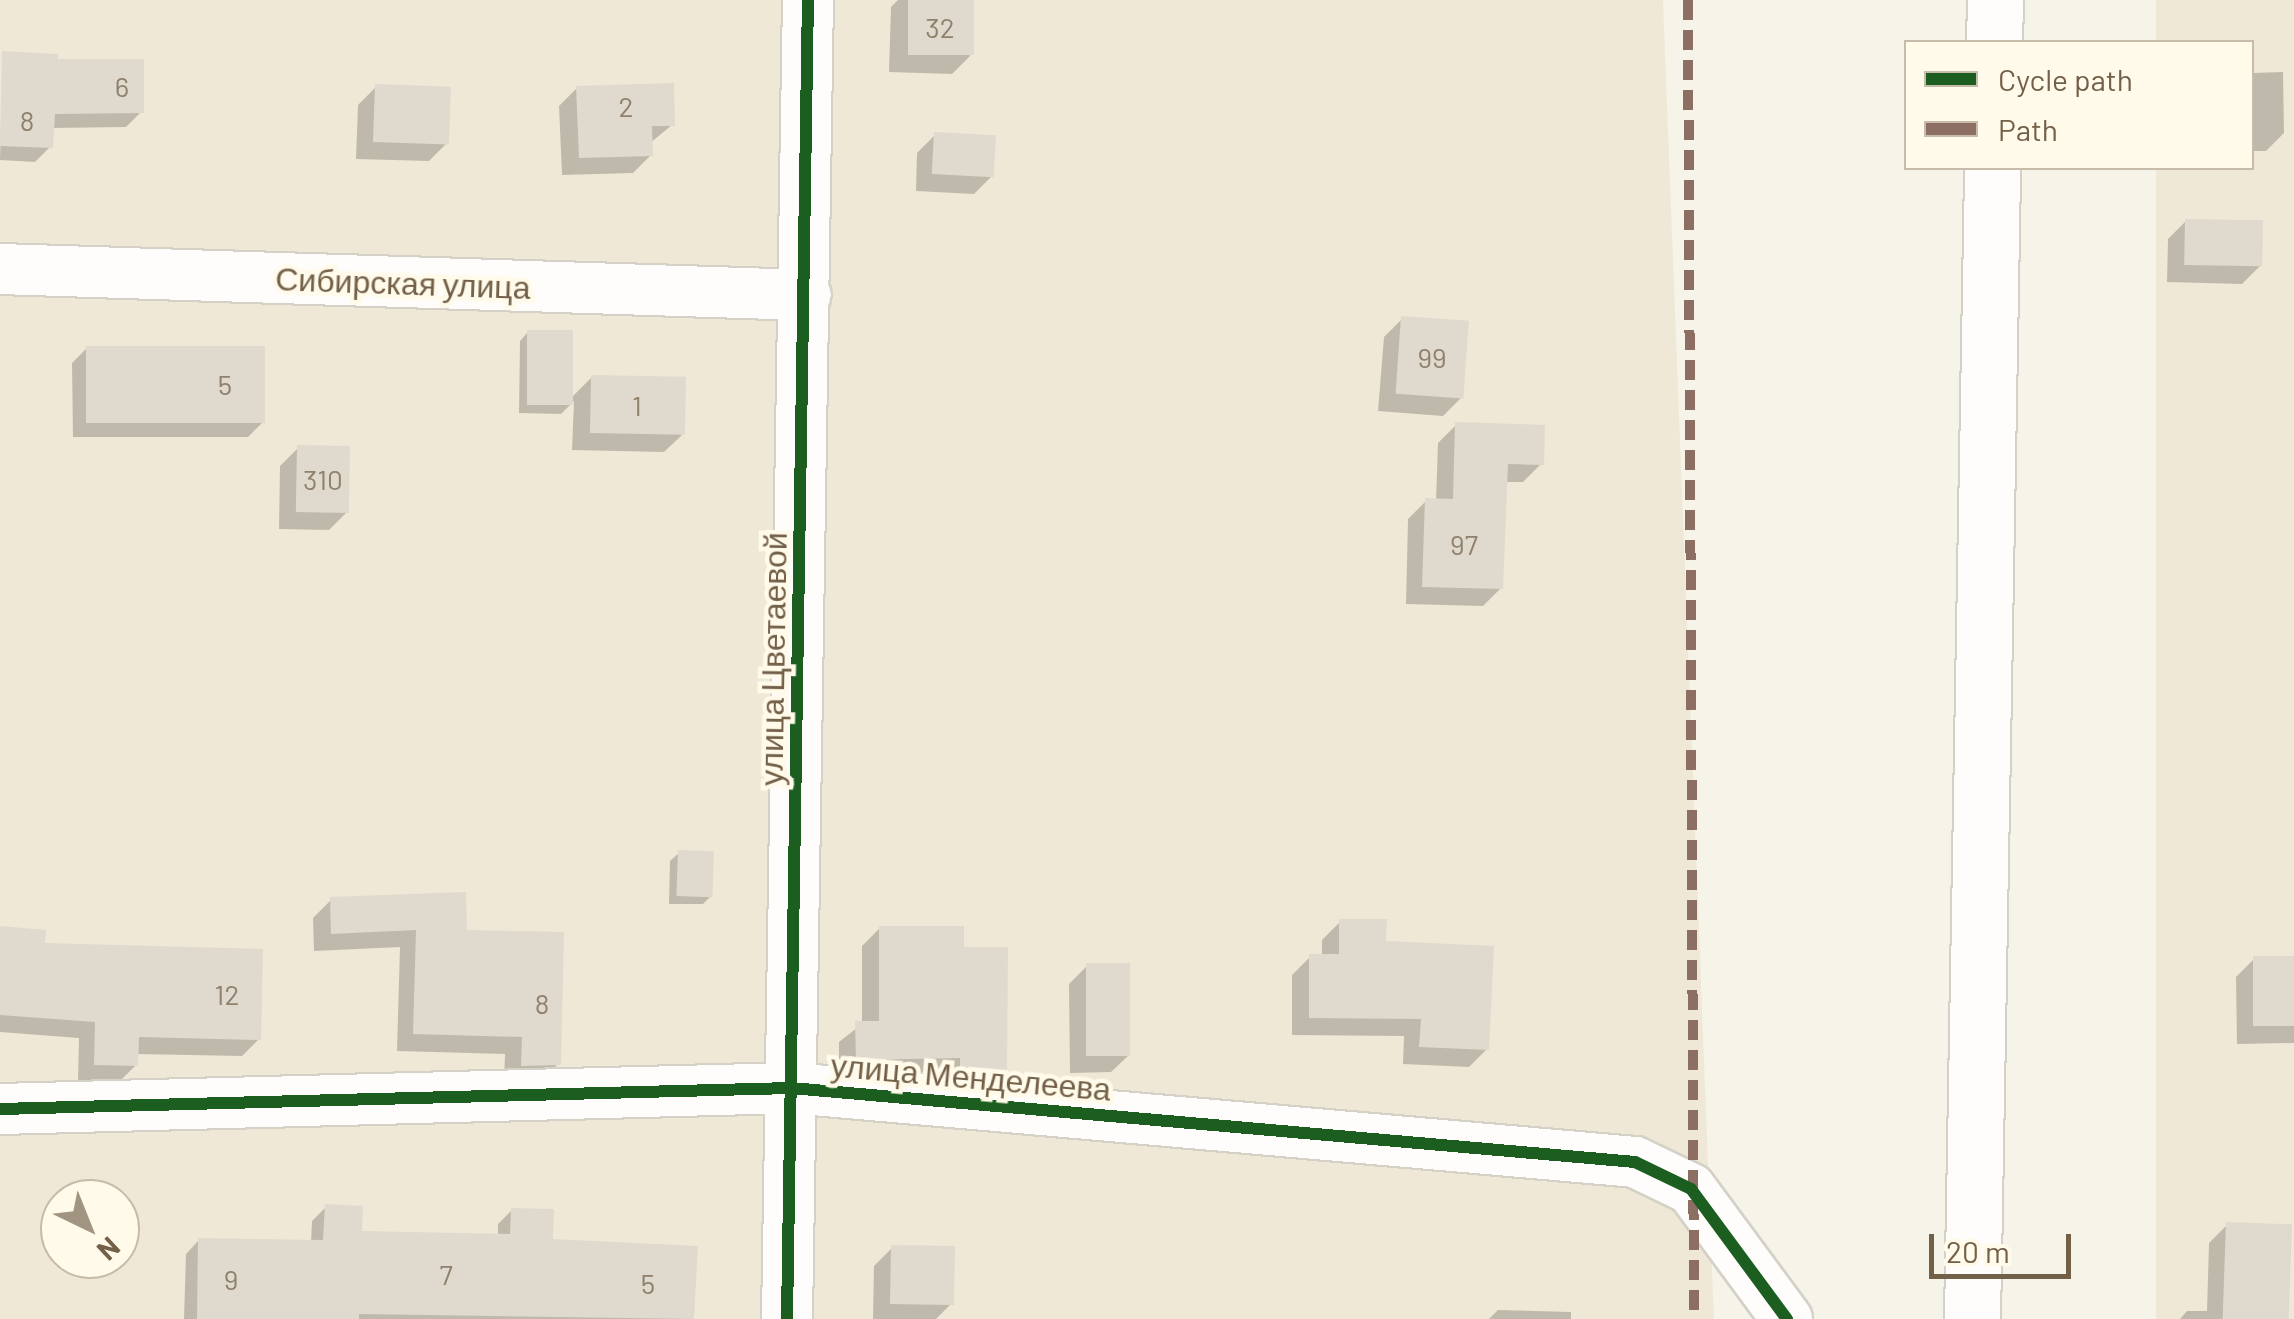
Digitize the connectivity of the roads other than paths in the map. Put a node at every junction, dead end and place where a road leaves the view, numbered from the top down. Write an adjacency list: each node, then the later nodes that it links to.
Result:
1 (808, 0): 6 (street, улица Цветаевой)
2 (1995, 0): 3 (street)
3 (1994, 40)
4 (1992, 170): 11 (street)
5 (0, 269): 6 (street, Сибирская улица)
6 (806, 295): 7 (street, улица Цветаевой)
7 (791, 1088): 8 (street, улица Менделеева); 9 (street, улица Цветаевой); 10 (street, улица Менделеева)
8 (0, 1109)
9 (787, 1319)
10 (1788, 1319)
11 (1972, 1319)

